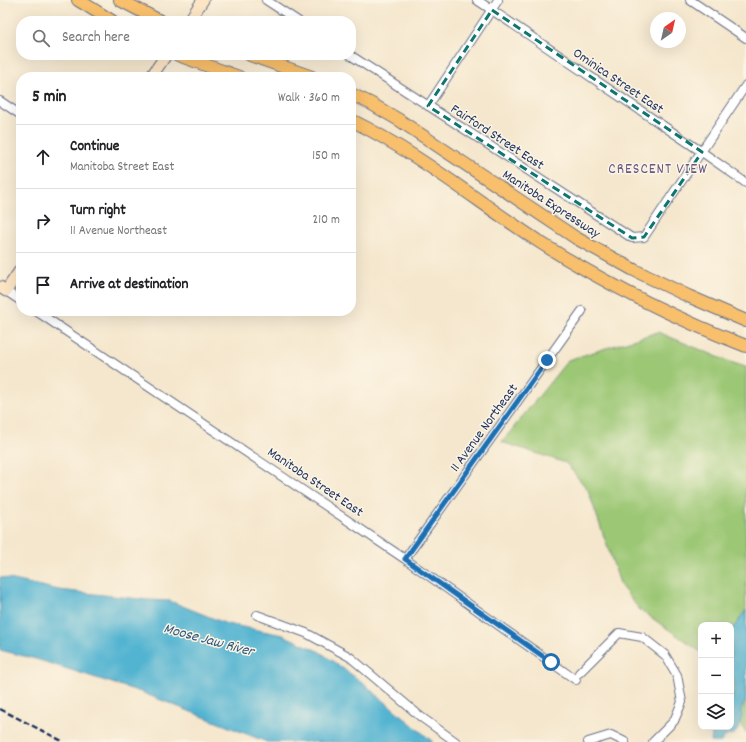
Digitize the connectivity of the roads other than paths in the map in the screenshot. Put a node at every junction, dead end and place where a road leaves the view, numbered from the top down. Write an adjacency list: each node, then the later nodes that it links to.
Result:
1 (78, 0): 9 (main road)
2 (120, 0): 10 (main road)
3 (204, 0): 11 (street)
4 (266, 0): 12 (street)
5 (477, 0): 8 (street, Ominica Street East)
6 (498, 0): 8 (street)
7 (690, 0): 13 (street)
8 (492, 10): 24 (street); 27 (street, Ominica Street East)
9 (104, 16)
10 (150, 16)
11 (193, 16)
12 (290, 16)
13 (746, 38)
14 (356, 59): 24 (street, Fairford Street East)
15 (163, 60): 18 (street)
16 (192, 60): 19 (main road)
17 (264, 60): 20 (main road)
18 (154, 72)
19 (225, 72)
20 (298, 72)
21 (746, 85): 27 (street)
22 (356, 96): 34 (main road, Manitoba Expressway)
23 (0, 101): 25 (street)
24 (428, 106): 27 (street, Fairford Street East)
25 (16, 112)
26 (356, 123): 35 (main road)
27 (702, 152): 28 (street, Ominica Street East)
28 (746, 183)
29 (16, 275): 30 (street)
30 (3, 289): 31 (street)
31 (16, 298)
32 (582, 311): 36 (street, 11 Avenue Northeast)
33 (43, 316): 36 (street, Manitoba Street East)
34 (746, 321)
35 (746, 346)
36 (405, 559): 41 (street, Manitoba Street East)
37 (256, 615): 38 (street)
38 (456, 742)
39 (588, 742): 40 (street)
40 (625, 742)
41 (653, 742)

